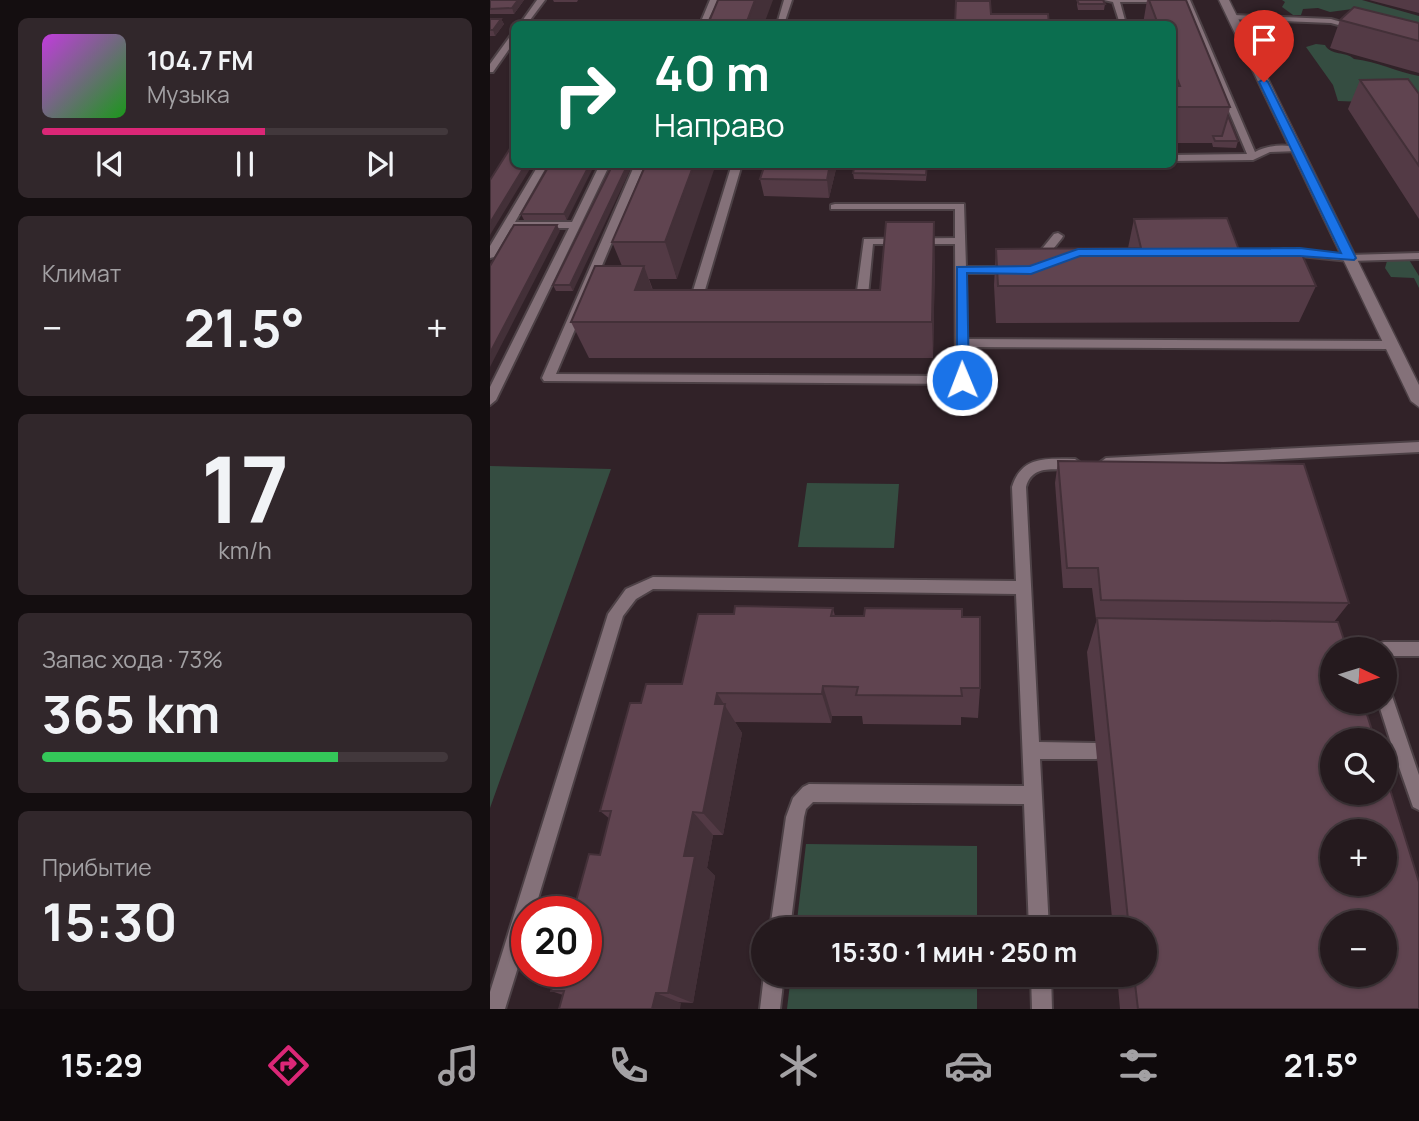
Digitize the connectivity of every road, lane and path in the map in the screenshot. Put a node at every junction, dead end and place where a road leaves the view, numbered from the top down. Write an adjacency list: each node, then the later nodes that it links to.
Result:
1 (541, 0): 10 (lane)
2 (714, 0): 11 (lane)
3 (788, 0): 12 (lane)
4 (1108, 0): 8 (lane)
5 (1171, 0): 8 (lane)
6 (1186, 0): 19 (lane)
7 (1224, 0): 9 (street)
8 (1116, 1): 13 (lane)
9 (1232, 17): 14 (lane); 17 (street)
10 (525, 21)
11 (704, 21)
12 (781, 21)
13 (1122, 21)
14 (1369, 31)
15 (511, 41): 16 (lane)
16 (490, 70)
17 (1295, 149): 19 (lane); 32 (street)
18 (1176, 158): 19 (lane)
19 (1253, 158)
20 (542, 168): 25 (lane)
21 (604, 168): 26 (lane)
22 (638, 168): 40 (lane)
23 (736, 168): 37 (lane)
24 (835, 207): 28 (lane)
25 (508, 225): 26 (lane); 30 (lane)
26 (576, 225): 42 (lane)
27 (1058, 236): 35 (lane)
28 (960, 241): 34 (lane); 39 (lane)
29 (1272, 252): 32 (lane)
30 (490, 255)
31 (1419, 256): 32 (lane)
32 (1349, 258): 41 (street)
33 (1055, 261): 35 (lane)
34 (961, 270): 35 (lane); 40 (lane)
35 (1031, 270)
36 (686, 291): 37 (lane)
37 (699, 291): 38 (lane)
38 (705, 313)
39 (847, 313)
40 (962, 343): 41 (lane)
41 (1391, 345): 43 (street)
42 (490, 400)
43 (1419, 401)
44 (1419, 447): 45 (lane)
45 (1023, 588): 49 (lane); 59 (lane)
46 (1397, 649): 47 (lane)
47 (1419, 649)
48 (1390, 714): 52 (lane)
49 (1031, 750): 50 (lane); 53 (lane)
50 (1096, 751)
51 (1397, 755): 52 (lane)
52 (1404, 755): 54 (lane)
53 (1032, 795): 55 (lane); 56 (lane)
54 (1419, 801)
55 (782, 917)
56 (1037, 917)
57 (773, 987): 60 (lane)
58 (1041, 987): 61 (lane)
59 (495, 1009)
60 (770, 1009)
61 (1042, 1009)

